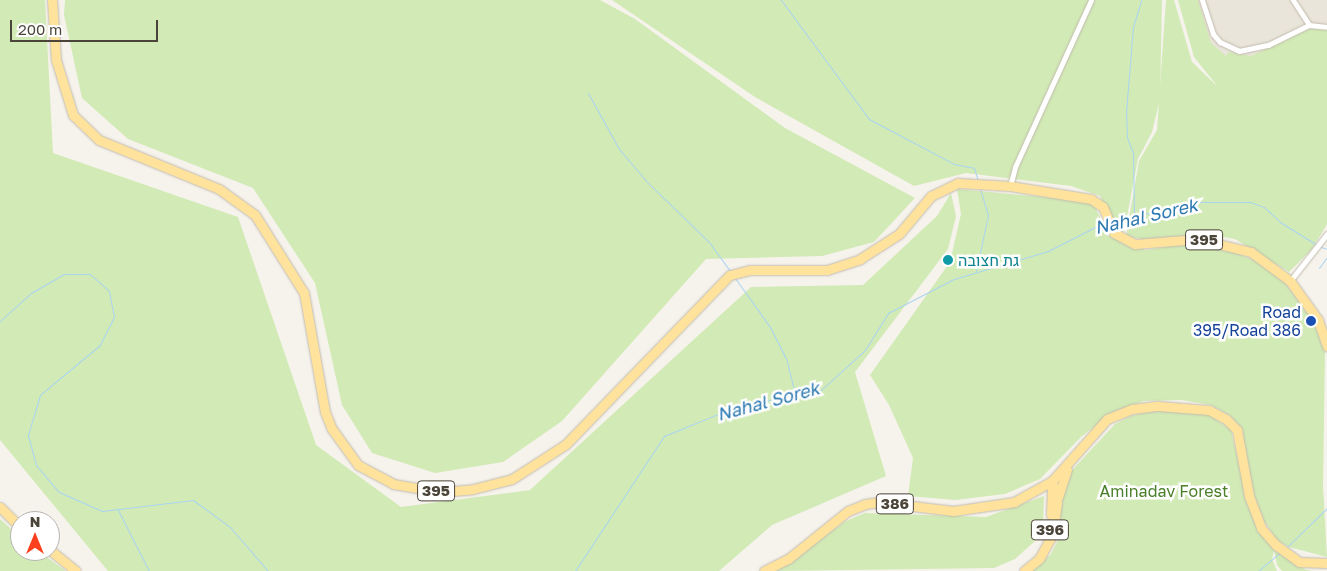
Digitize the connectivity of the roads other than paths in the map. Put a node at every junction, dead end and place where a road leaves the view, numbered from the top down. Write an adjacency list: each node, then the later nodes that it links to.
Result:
1 (52, 0): 7 (main road, 395)
2 (1091, 0): 7 (street)
3 (1202, 0): 5 (street)
4 (1293, 0): 5 (street)
5 (1309, 25): 6 (street)
6 (1327, 27)
7 (1010, 186): 9 (main road, 395)
8 (1327, 234): 9 (street)
9 (1290, 281): 10 (main road, 395)
10 (1327, 346)
11 (1069, 465): 12 (main road, 386); 13 (main road); 17 (main road, 386)
12 (1052, 480): 13 (main road, 396); 19 (main road, 386); 20 (main road, 396)
13 (1057, 502): 20 (main road, 396)
14 (0, 507): 15 (main road)
15 (10, 517)
16 (60, 558): 18 (main road)
17 (1327, 563)
18 (76, 571)
19 (764, 571)
20 (1023, 571)

